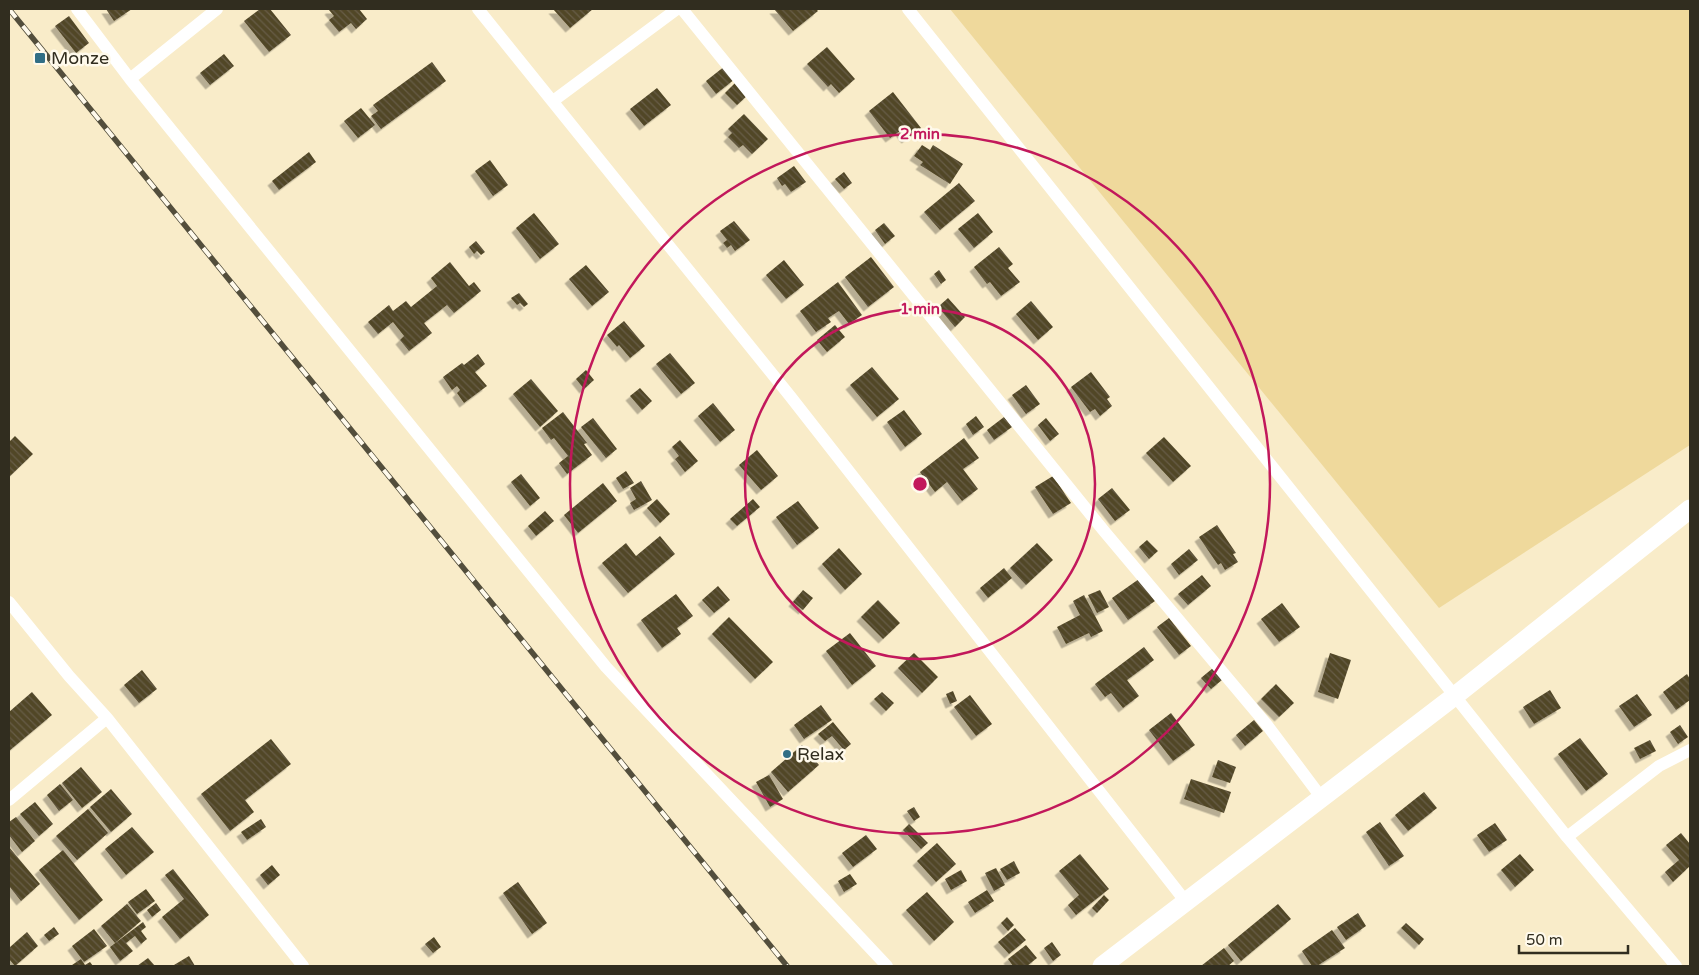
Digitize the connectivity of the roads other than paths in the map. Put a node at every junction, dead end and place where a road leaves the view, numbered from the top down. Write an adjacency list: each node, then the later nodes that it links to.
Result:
1 (77, 9): 7 (street)
2 (217, 9): 7 (street)
3 (478, 9): 8 (street)
4 (677, 9): 8 (street)
5 (682, 9): 14 (street)
6 (908, 9): 11 (street)
7 (130, 79): 19 (street)
8 (553, 101): 17 (street)
9 (1690, 509): 11 (street)
10 (9, 602): 12 (street)
11 (1456, 695): 14 (street); 16 (street)
12 (107, 718): 15 (street); 18 (street)
13 (1690, 750): 16 (street)
14 (1321, 797): 17 (street)
15 (9, 800)
16 (1567, 837): 21 (street)
17 (1186, 902): 20 (street)
18 (303, 966)
19 (887, 966)
20 (1102, 966)
21 (1676, 966)

